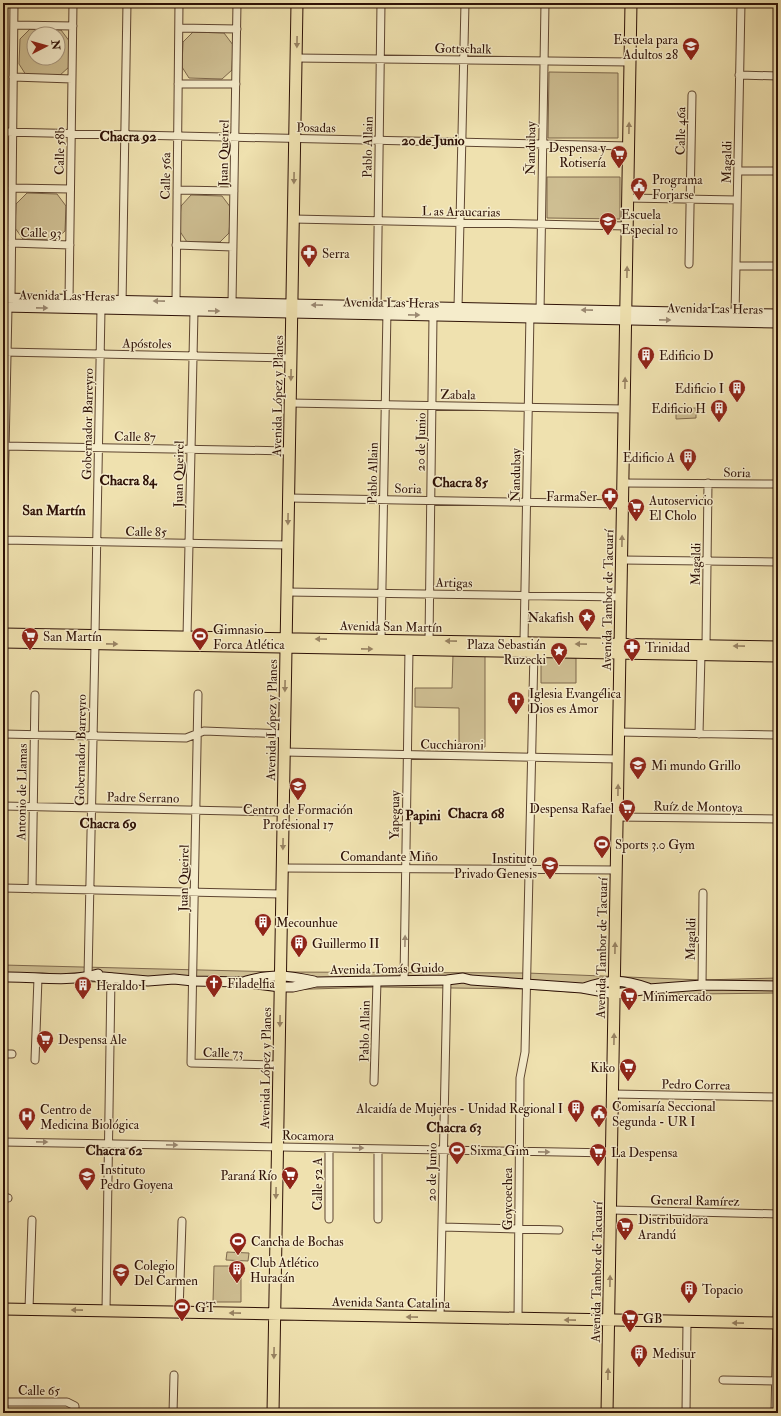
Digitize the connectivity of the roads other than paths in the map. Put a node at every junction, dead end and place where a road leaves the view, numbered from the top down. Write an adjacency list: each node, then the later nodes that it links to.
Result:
1 (14, 3): 12 (street)
2 (73, 3): 13 (street, Calle 58b)
3 (127, 3): 31 (street)
4 (179, 3): 14 (street, Calle 56a)
5 (237, 3): 15 (street, Juan Queirel)
6 (297, 3): 16 (main road, Avenida López y Planes, one-way to 16)
7 (381, 3): 17 (street, Pablo Allain)
8 (465, 3): 18 (street)
9 (545, 3): 19 (street, Ñandubay)
10 (631, 3): 20 (main road, Avenida Tambor de Tacuarí)
11 (741, 3): 21 (street, Magaldi)
12 (14, 25): 13 (street); 23 (street)
13 (73, 26): 24 (street, Calle 58b)
14 (179, 28): 15 (street); 25 (street, Calle 56a)
15 (237, 29): 26 (street, Juan Queirel)
16 (296, 58): 17 (street, Gottschalk); 34 (main road, Avenida López y Planes)
17 (380, 59): 18 (street, Gottschalk); 35 (street, Pablo Allain)
18 (464, 60): 19 (street, Gottschalk); 36 (street)
19 (544, 61): 20 (street, Gottschalk); 37 (street, Ñandubay)
20 (630, 62): 38 (main road, Avenida Tambor de Tacuarí, one-way to 20)
21 (739, 75): 22 (street); 39 (street, Magaldi)
22 (778, 76)
23 (13, 77): 24 (street); 29 (street)
24 (72, 79): 30 (street, Calle 58b)
25 (178, 84): 26 (street); 32 (street, Calle 56a)
26 (236, 84): 33 (street, Juan Queirel)
27 (692, 95): 46 (street, Calle 46a)
28 (3, 132): 29 (street, Posadas)
29 (13, 133): 30 (street, Posadas); 41 (street)
30 (71, 134): 31 (street, Posadas); 42 (street, Calle 58b)
31 (125, 135): 32 (street, Posadas); 64 (street)
32 (178, 136): 33 (street, Posadas); 43 (street, Calle 56a)
33 (235, 137): 34 (street, Posadas); 44 (street, Juan Queirel)
34 (295, 139): 35 (street, Posadas); 48 (main road, Avenida López y Planes, one-way to 48)
35 (379, 140): 36 (street, Posadas); 49 (street, Pablo Allain)
36 (462, 142): 37 (street, Posadas); 50 (street)
37 (542, 144): 38 (street, Posadas); 51 (street, Ñandubay)
38 (629, 146): 45 (main road, Avenida Tambor de Tacuarí)
39 (738, 171): 40 (street); 47 (street, Magaldi)
40 (778, 171)
41 (12, 188): 42 (street); 53 (street)
42 (70, 189): 54 (street, Calle 58b)
43 (177, 190): 44 (street); 55 (street, Calle 56a)
44 (234, 191): 56 (street, Juan Queirel)
45 (628, 198): 46 (street); 52 (main road, Avenida Tambor de Tacuarí)
46 (690, 199): 47 (street); 57 (street, Calle 46a)
47 (737, 200): 58 (street, Magaldi)
48 (293, 219): 49 (street, L as Araucarias); 65 (main road, Avenida López y Planes)
49 (378, 221): 50 (street, L as Araucarias); 68 (street, Pablo Allain)
50 (460, 223): 51 (street, L as Araucarias); 66 (street)
51 (541, 224): 52 (street, L as Araucarias); 72 (street, Ñandubay)
52 (628, 226): 74 (main road, Avenida Tambor de Tacuarí, one-way to 52)
53 (11, 244): 54 (street, Calle 93); 62 (street)
54 (70, 245): 60 (street, Calle 58b)
55 (176, 245): 56 (street); 61 (street, Calle 56a)
56 (233, 247): 63 (street, Juan Queirel)
57 (689, 264)
58 (736, 266): 59 (street); 76 (street, Magaldi)
59 (778, 266)
60 (69, 300): 62 (main road, Avenida Las Heras); 64 (main road, Avenida Las Heras)
61 (176, 302): 63 (main road, Avenida Las Heras); 64 (main road, Avenida Las Heras, one-way to 64)
62 (6, 303): 67 (main road, Avenida Las Heras, one-way to 67); 78 (street)
63 (232, 303): 65 (main road, Avenida Las Heras)
64 (122, 305): 67 (main road, Avenida Las Heras); 70 (main road, Avenida Las Heras)
65 (292, 308): 68 (main road, Avenida Las Heras); 70 (main road, Avenida Las Heras, one-way to 65); 81 (main road, Avenida López y Planes)
66 (458, 308): 69 (main road, Avenida Las Heras); 71 (main road, Avenida Las Heras)
67 (101, 309): 79 (street, Gobernador Barreyro)
68 (377, 310): 69 (main road, Avenida Las Heras)
69 (387, 310): 75 (main road, Avenida Las Heras, one-way to 75); 83 (street, Pablo Allain)
70 (194, 311): 80 (street, Juan Queirel)
71 (530, 313): 72 (main road, Avenida Las Heras); 75 (main road, Avenida Las Heras); 85 (street, Ñandubay)
72 (540, 314): 74 (main road, Avenida Las Heras)
73 (778, 314): 76 (main road, Avenida Las Heras)
74 (626, 315): 76 (main road, Avenida Las Heras); 86 (main road, Avenida Tambor de Tacuarí, one-way to 74)
75 (433, 316): 84 (street, 20 de Junio)
76 (735, 318): 77 (main road, Avenida Las Heras)
77 (778, 323)
78 (5, 352): 79 (street, Apóstoles); 87 (street)
79 (100, 354): 80 (street, Apóstoles); 88 (street, Gobernador Barreyro)
80 (192, 356): 81 (street, Apóstoles); 89 (street, Juan Queirel)
81 (291, 358): 82 (main road, Avenida López y Planes, one-way to 82)
82 (290, 404): 83 (street, Zabala); 90 (main road, Avenida López y Planes)
83 (385, 405): 84 (street, Zabala); 95 (street, Pablo Allain)
84 (432, 406): 85 (street, Zabala); 96 (street, 20 de Junio)
85 (528, 407): 86 (street, Zabala); 97 (street, Ñandubay)
86 (624, 409): 91 (main road, Avenida Tambor de Tacuarí)
87 (4, 446): 88 (street, Calle 87); 99 (street)
88 (98, 448): 89 (street, Calle 87); 100 (street, Gobernador Barreyro)
89 (191, 450): 90 (street, Calle 87); 101 (street, Juan Queirel)
90 (290, 451): 94 (main road, Avenida López y Planes)
91 (623, 483): 92 (street, Soria); 98 (main road, Avenida Tambor de Tacuarí)
92 (708, 483): 93 (street, Soria); 105 (street, Magaldi)
93 (778, 484)
94 (289, 498): 95 (street, Soria); 102 (main road, Avenida López y Planes, one-way to 102)
95 (383, 500): 96 (street, Soria); 108 (street, Pablo Allain)
96 (431, 500): 97 (street, Soria); 109 (street, 20 de Junio)
97 (526, 502): 98 (street, Soria); 110 (street, Ñandubay)
98 (623, 504): 104 (main road, Avenida Tambor de Tacuarí, one-way to 98)
99 (3, 540): 100 (street, Calle 85); 103 (street)
100 (96, 542): 101 (street, Calle 85); 114 (street, Gobernador Barreyro)
101 (189, 544): 102 (street, Calle 85); 113 (street, Juan Queirel)
102 (288, 545): 107 (main road, Avenida López y Planes)
103 (3, 548)
104 (622, 560): 105 (street); 111 (main road, Avenida Tambor de Tacuarí)
105 (707, 562): 106 (street); 123 (street, Magaldi)
106 (778, 562)
107 (287, 592): 108 (street, Artigas); 119 (main road, Avenida López y Planes)
108 (382, 593): 109 (street, Artigas); 115 (street, Pablo Allain)
109 (430, 594): 110 (street, Artigas); 116 (street, 20 de Junio)
110 (525, 595): 111 (street, Artigas); 118 (street, Ñandubay)
111 (621, 597): 122 (main road, Avenida Tambor de Tacuarí)
112 (3, 634): 114 (main road, Avenida San Martín)
113 (187, 637): 114 (main road, Avenida San Martín); 119 (main road, Avenida San Martín)
114 (95, 640): 117 (main road, Avenida San Martín); 119 (main road, Avenida San Martín, one-way to 119); 135 (street, Gobernador Barreyro)
115 (381, 640): 116 (main road, Avenida San Martín); 119 (main road, Avenida San Martín, one-way to 119)
116 (429, 641): 118 (main road, Avenida San Martín, one-way to 116)
117 (3, 642)
118 (524, 642): 122 (main road, Avenida San Martín, one-way to 118)
119 (286, 643): 121 (main road, Avenida San Martín, one-way to 121); 132 (main road, Avenida López y Planes, one-way to 132)
120 (778, 647): 123 (main road, Avenida San Martín, one-way to 123)
121 (409, 649): 124 (main road, Avenida San Martín); 137 (street, Yapeguay)
122 (621, 649): 123 (main road, Avenida San Martín); 124 (main road, Avenida San Martín); 128 (main road, Avenida Tambor de Tacuarí)
123 (704, 650): 125 (main road, Avenida San Martín); 133 (street, Magaldi)
124 (534, 651): 138 (street, Goycoechea)
125 (778, 656)
126 (198, 694): 131 (street, Juan Queirel)
127 (35, 696): 130 (street, Antonio de Llamas)
128 (619, 732): 133 (street); 139 (main road, Avenida Tambor de Tacuarí)
129 (3, 734): 130 (street)
130 (34, 734): 135 (street); 141 (street, Antonio de Llamas)
131 (198, 734): 132 (street); 135 (street); 143 (street, Juan Queirel)
132 (285, 734): 136 (main road, Avenida López y Planes)
133 (699, 734): 134 (street)
134 (778, 735)
135 (92, 736): 142 (street, Gobernador Barreyro)
136 (284, 752): 137 (street, Cucchiaroni); 144 (main road, Avenida López y Planes)
137 (406, 755): 138 (street, Cucchiaroni); 148 (street, Yapeguay)
138 (531, 757): 139 (street, Cucchiaroni); 149 (street, Goycoechea)
139 (618, 759): 145 (main road, Avenida Tambor de Tacuarí, one-way to 139)
140 (3, 806): 141 (street, Padre Serrano)
141 (33, 807): 142 (street, Padre Serrano); 152 (street, Antonio de Llamas)
142 (91, 808): 143 (street, Padre Serrano); 153 (street, Gobernador Barreyro)
143 (196, 810): 144 (street, Padre Serrano); 154 (street, Juan Queirel)
144 (283, 812): 147 (main road, Avenida López y Planes, one-way to 147)
145 (617, 817): 146 (street, Ruíz de Montoya); 150 (main road, Avenida Tambor de Tacuarí)
146 (778, 819)
147 (282, 868): 148 (street, Comandante Miño); 156 (main road, Avenida López y Planes)
148 (406, 869): 149 (street, Comandante Miño); 162 (street, Yapeguay, one-way to 148)
149 (529, 869): 150 (street, Comandante Miño); 169 (street, Goycoechea)
150 (616, 870): 164 (main road, Avenida Tambor de Tacuarí, one-way to 150)
151 (3, 888): 152 (street)
152 (32, 889): 153 (street)
153 (89, 890): 154 (street); 158 (street, Gobernador Barreyro)
154 (194, 892): 156 (street); 165 (street, Juan Queirel)
155 (703, 893): 170 (street, Magaldi)
156 (282, 894): 157 (main road, Avenida López y Planes)
157 (280, 975): 167 (main road, Avenida Tomás Guido); 168 (main road, Avenida Tomás Guido); 172 (main road, Avenida López y Planes)
158 (90, 976): 160 (main road, Avenida Tomás Guido); 161 (main road, Avenida Tomás Guido)
159 (3, 977): 161 (main road, Avenida Tomás Guido)
160 (109, 977): 165 (main road, Avenida Tomás Guido); 185 (street)
161 (38, 978): 178 (street)
162 (404, 980): 163 (main road, Avenida Tomás Guido); 166 (main road, Avenida Tomás Guido)
163 (447, 980): 169 (main road, Avenida Tomás Guido); 189 (street, 20 de Junio)
164 (615, 980): 173 (main road, Avenida Tomás Guido); 174 (main road, Avenida Tomás Guido); 175 (main road, Avenida Tambor de Tacuarí)
165 (193, 981): 167 (main road, Avenida Tomás Guido); 179 (street, Juan Queirel)
166 (377, 981): 168 (main road, Avenida Tomás Guido); 181 (street, Pablo Allain)
167 (242, 982): 172 (main road, Avenida Tomás Guido)
168 (316, 982): 172 (main road, Avenida Tomás Guido)
169 (527, 984): 173 (main road, Avenida Tomás Guido); 190 (street, Goycoechea)
170 (702, 986): 171 (main road, Avenida Tomás Guido); 174 (main road, Avenida Tomás Guido)
171 (778, 986)
172 (280, 987): 180 (main road, Avenida López y Planes, one-way to 180)
173 (582, 988): 175 (main road, Avenida Tomás Guido)
174 (649, 989): 175 (main road, Avenida Tomás Guido)
175 (615, 994): 182 (main road, Avenida Tambor de Tacuarí, one-way to 175)
176 (3, 1054): 177 (street)
177 (12, 1054)
178 (35, 1060)
179 (191, 1063): 180 (street, Calle 73)
180 (279, 1065): 186 (main road, Avenida López y Planes)
181 (374, 1082)
182 (613, 1094): 183 (street, Pedro Correa); 191 (main road, Avenida Tambor de Tacuarí)
183 (778, 1097)
184 (3, 1142): 185 (street, Rocamora, one-way to 185)
185 (108, 1144): 186 (street, Rocamora, one-way to 186); 204 (street)
186 (277, 1147): 187 (street, Rocamora); 206 (main road, Avenida López y Planes, one-way to 206)
187 (329, 1148): 188 (street, Rocamora, one-way to 188); 194 (street, Calle 52 A)
188 (378, 1149): 189 (street, Rocamora); 195 (street)
189 (444, 1150): 190 (street, Rocamora); 198 (street, 20 de Junio)
190 (519, 1151): 191 (street, Rocamora, one-way to 191); 199 (street, Goycoechea)
191 (612, 1153): 192 (main road, Avenida Tambor de Tacuarí)
192 (611, 1210): 193 (street, General Ramírez); 209 (main road, Avenida Tambor de Tacuarí, one-way to 192)
193 (778, 1214)
194 (330, 1219)
195 (378, 1219)
196 (32, 1220): 203 (street)
197 (182, 1221): 205 (street)
198 (442, 1227): 199 (street); 207 (street, 20 de Junio)
199 (520, 1229): 200 (street); 208 (street, Goycoechea)
200 (559, 1230)
201 (778, 1265): 211 (street)
202 (3, 1309): 203 (main road, Avenida Santa Catalina)
203 (29, 1309): 204 (main road, Avenida Santa Catalina, one-way to 203)
204 (106, 1311): 205 (main road, Avenida Santa Catalina)
205 (179, 1312): 206 (main road, Avenida Santa Catalina, one-way to 205)
206 (274, 1314): 207 (main road, Avenida Santa Catalina, one-way to 206); 218 (main road, Avenida López y Planes, one-way to 218)
207 (440, 1317): 208 (main road, Avenida Santa Catalina)
208 (518, 1318): 209 (main road, Avenida Santa Catalina, one-way to 208)
209 (609, 1320): 210 (main road, Avenida Santa Catalina); 219 (main road, Avenida Tambor de Tacuarí, one-way to 209)
210 (687, 1322): 211 (main road, Avenida Santa Catalina, one-way to 210); 220 (street)
211 (777, 1324): 214 (street)
212 (174, 1375): 217 (street)
213 (723, 1380): 214 (street)
214 (776, 1380): 221 (street)
215 (3, 1402): 216 (street, Calle 65)
216 (75, 1410)
217 (174, 1413)
218 (273, 1413)
219 (607, 1413)
220 (686, 1413)
221 (775, 1413)

